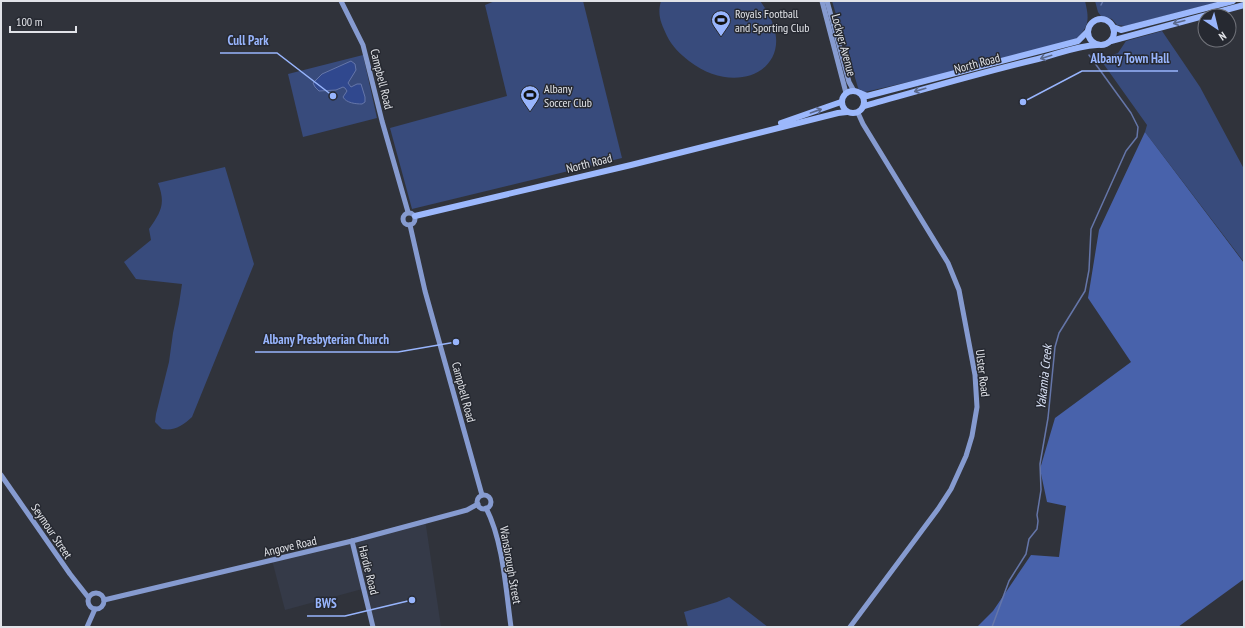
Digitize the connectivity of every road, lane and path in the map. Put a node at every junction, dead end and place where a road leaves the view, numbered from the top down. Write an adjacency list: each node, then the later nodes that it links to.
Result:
1 (341, 1): 17 (main road, Campbell Road)
2 (822, 1): 11 (main road, Lockyer Avenue)
3 (827, 1): 10 (main road, Lockyer Avenue)
4 (1233, 1): 6 (main road)
5 (1244, 5): 8 (main road, one-way to 8)
6 (1113, 27): 7 (main road); 8 (main road)
7 (1087, 32): 9 (main road); 10 (main road, North Road)
8 (1111, 41): 9 (main road)
9 (1097, 45): 13 (main road, North Road, one-way to 13)
10 (857, 92): 11 (main road); 13 (main road)
11 (846, 93): 12 (main road)
12 (842, 102): 14 (main road); 16 (main road, North Road, one-way to 12)
13 (864, 106): 15 (main road)
14 (847, 112): 15 (main road); 16 (main road, North Road)
15 (858, 113): 31 (main road, Ulster Road)
16 (767, 130): 18 (main road, North Road)
17 (408, 212): 18 (main road); 19 (main road)
18 (415, 216): 19 (main road)
19 (410, 225): 21 (main road, Campbell Road)
20 (1, 475): 25 (main road, Seymour Street)
21 (482, 495): 22 (main road); 23 (main road)
22 (478, 504): 23 (main road); 24 (main road, Angove Road)
23 (486, 508): 30 (main road, Wansbrough Street)
24 (352, 541): 26 (main road, Angove Road); 29 (main road, Hardie Road)
25 (88, 597): 26 (main road); 27 (main road)
26 (104, 600): 27 (main road)
27 (95, 609): 28 (main road)
28 (87, 627)
29 (373, 627)
30 (511, 627)
31 (850, 627)

